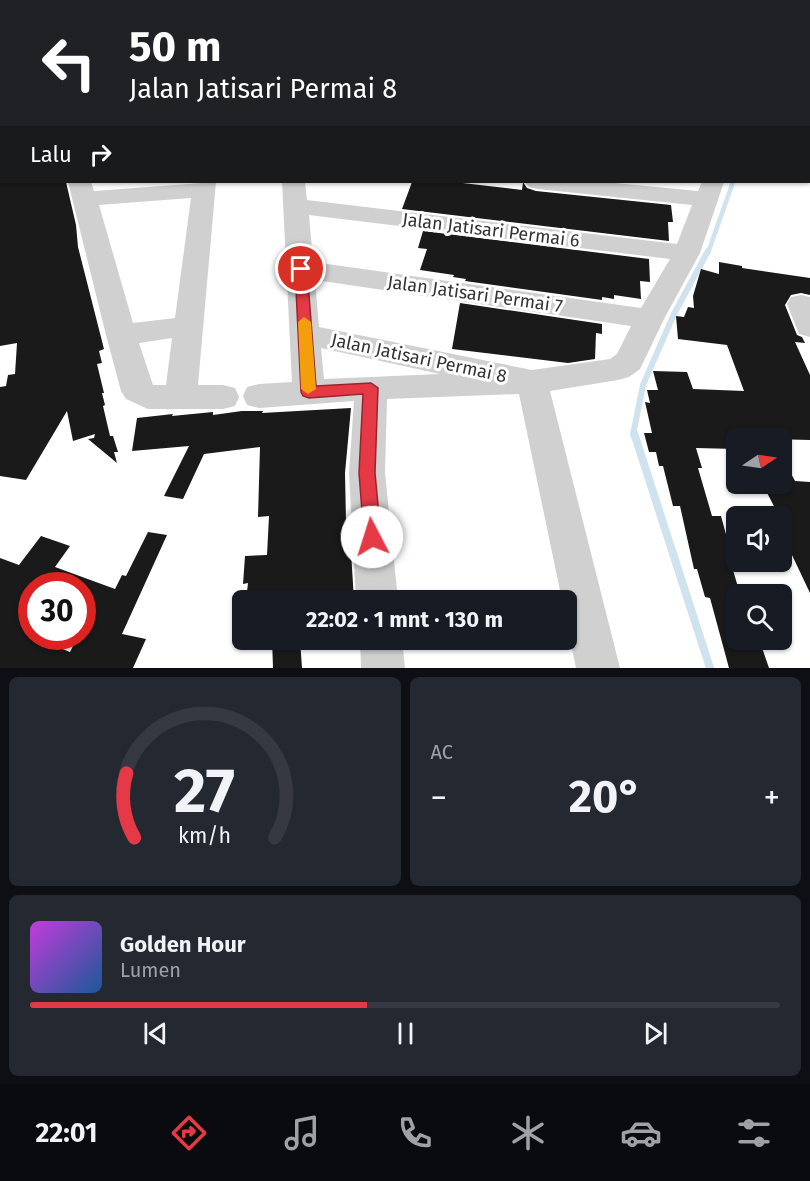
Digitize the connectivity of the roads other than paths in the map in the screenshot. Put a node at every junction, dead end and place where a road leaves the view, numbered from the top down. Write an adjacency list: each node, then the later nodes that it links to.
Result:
1 (559, 183): 4 (street)
2 (204, 186): 3 (street); 9 (street)
3 (82, 190): 11 (street)
4 (710, 190): 6 (street)
5 (295, 194): 6 (street, Jalan Jatisari Permai 6); 7 (street)
6 (687, 253): 8 (street)
7 (301, 269): 8 (street, Jalan Jatisari Permai 7); 10 (street)
8 (650, 319): 12 (street, Jalan Jatisari Permai 8)
9 (189, 326): 11 (street); 16 (street)
10 (305, 334): 12 (street, Jalan Jatisari Permai 8); 14 (street)
11 (121, 335): 16 (street)
12 (532, 382): 13 (street, Jalan Jatisari Permai 8); 21 (street)
13 (371, 388): 14 (street, Jalan Jatisari Permai 8); 18 (street)
14 (309, 392): 15 (street, Jalan Jatisari Permai 8)
15 (259, 396)
16 (181, 397): 17 (street)
17 (223, 397)
18 (376, 590)
19 (382, 650): 20 (street)
20 (383, 668)
21 (598, 668)

